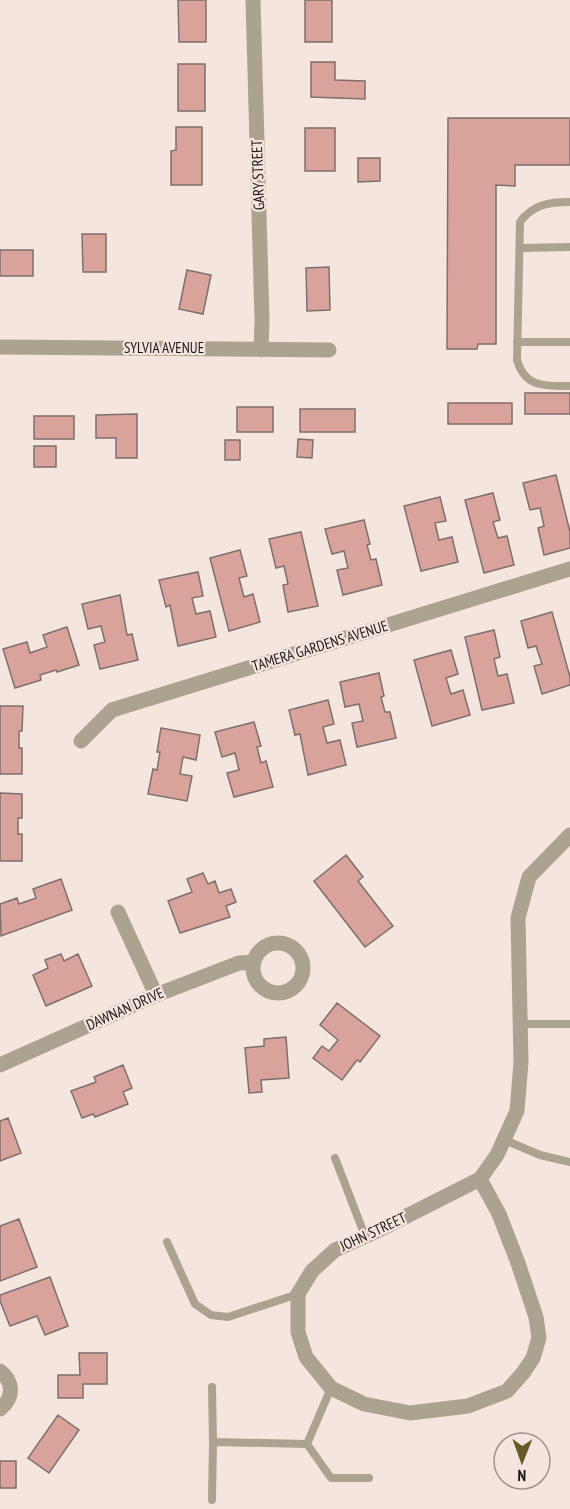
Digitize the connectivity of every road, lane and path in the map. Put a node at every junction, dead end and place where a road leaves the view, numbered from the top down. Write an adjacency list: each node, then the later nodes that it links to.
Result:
1 (253, 0): 8 (street, GARY STREET)
2 (570, 202): 3 (lane)
3 (520, 248): 4 (lane); 5 (lane)
4 (570, 248)
5 (517, 342): 6 (lane); 10 (lane)
6 (570, 342)
7 (0, 347): 8 (street, SYLVIA AVENUE)
8 (261, 350): 9 (street, SYLVIA AVENUE)
9 (329, 350)
10 (570, 386)
11 (570, 569): 12 (street, TAMERA GARDENS AVENUE)
12 (81, 741)
13 (570, 835): 17 (street, JOHN STREET)
14 (118, 912): 16 (street)
15 (254, 962): 16 (street, DAWNAN DRIVE)
16 (156, 995): 19 (street, DAWNAN DRIVE)
17 (520, 1024): 18 (lane); 20 (street, JOHN STREET)
18 (570, 1024)
19 (0, 1065)
20 (505, 1140): 22 (lane); 23 (street, JOHN STREET)
21 (335, 1158): 24 (lane)
22 (570, 1162)
23 (480, 1179): 24 (street, JOHN STREET); 29 (street)
24 (365, 1236): 26 (street, JOHN STREET)
25 (167, 1242): 26 (lane)
26 (298, 1294): 29 (street)
27 (0, 1371): 30 (street)
28 (212, 1387): 31 (lane)
29 (331, 1388): 32 (lane)
30 (0, 1409)
31 (213, 1442): 32 (lane); 34 (lane)
32 (307, 1444): 33 (lane)
33 (369, 1478)
34 (212, 1500)

